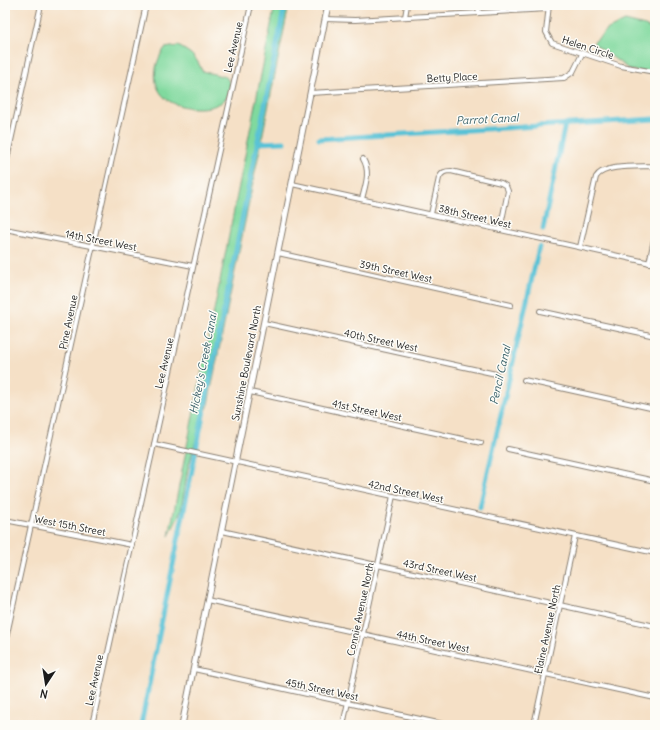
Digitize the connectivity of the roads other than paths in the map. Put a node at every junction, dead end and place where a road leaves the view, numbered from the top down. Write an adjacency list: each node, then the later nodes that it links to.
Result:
1 (41, 5): 16 (street)
2 (146, 5): 23 (street, Pine Avenue)
3 (251, 5): 28 (street, Lee Avenue)
4 (328, 5): 10 (street, Sunshine Boulevard North)
5 (407, 5): 9 (street)
6 (480, 5): 8 (street)
7 (548, 7): 8 (street); 11 (street, Helen Circle)
8 (478, 13): 9 (street)
9 (405, 17): 10 (street)
10 (325, 19): 13 (street, Sunshine Boulevard North)
11 (582, 54): 12 (street, Helen Circle); 13 (street, Betty Place)
12 (655, 72)
13 (310, 93): 17 (street, Sunshine Boulevard North)
14 (363, 159): 18 (street)
15 (655, 166): 24 (street)
16 (5, 168)
17 (292, 184): 18 (street, 38th Street West); 25 (street, Sunshine Boulevard North)
18 (362, 199): 19 (street, 38th Street West)
19 (431, 214): 21 (street, 38th Street West); 21 (street)
20 (5, 229): 23 (street, 14th Street West)
21 (500, 230): 24 (street, 38th Street West)
22 (655, 235): 26 (street)
23 (92, 246): 28 (street, 14th Street West); 44 (street, Pine Avenue)
24 (580, 247): 26 (street, 38th Street West)
25 (278, 253): 29 (street, 39th Street West); 31 (street, Sunshine Boulevard North)
26 (649, 263): 27 (street, 38th Street West)
27 (655, 264)
28 (193, 266): 38 (street, Lee Avenue)
29 (511, 305)
30 (540, 310): 32 (street)
31 (264, 323): 33 (street, 40th Street West); 35 (street, Sunshine Boulevard North)
32 (655, 336)
33 (496, 374)
34 (524, 380): 36 (street)
35 (250, 392): 37 (street, 41st Street West); 40 (street, Sunshine Boulevard North)
36 (655, 409)
37 (481, 443)
38 (154, 444): 40 (street, 42nd Street West); 47 (street, Lee Avenue)
39 (508, 449): 41 (street)
40 (236, 461): 42 (street, 42nd Street West); 45 (street, Sunshine Boulevard North)
41 (655, 481)
42 (393, 496): 46 (street, 42nd Street West); 49 (street, Connie Avenue North)
43 (5, 520): 44 (street, West 15th Street)
44 (31, 525): 47 (street, West 15th Street); 54 (street, Pine Avenue)
45 (222, 531): 49 (street, 43rd Street West); 50 (street, Sunshine Boulevard North)
46 (575, 536): 48 (street, 42nd Street West); 51 (street, Elaine Avenue North)
47 (132, 545): 59 (street, Lee Avenue)
48 (655, 553)
49 (378, 565): 51 (street, 43rd Street West); 53 (street, Connie Avenue North)
50 (207, 600): 53 (street, 44th Street West); 55 (street, Sunshine Boulevard North)
51 (561, 605): 52 (street, 43rd Street West); 56 (street, Elaine Avenue North)
52 (655, 626)
53 (363, 634): 56 (street, 44th Street West); 58 (street, Connie Avenue North)
54 (5, 643)
55 (194, 669): 58 (street, 45th Street West); 60 (street, Sunshine Boulevard North)
56 (545, 674): 57 (street, 44th Street West); 63 (street, Elaine Avenue North)
57 (655, 698)
58 (348, 703): 61 (street, Connie Avenue North); 62 (street, 45th Street West)
59 (92, 725)
60 (182, 725)
61 (343, 725)
62 (447, 725)
63 (534, 725)

